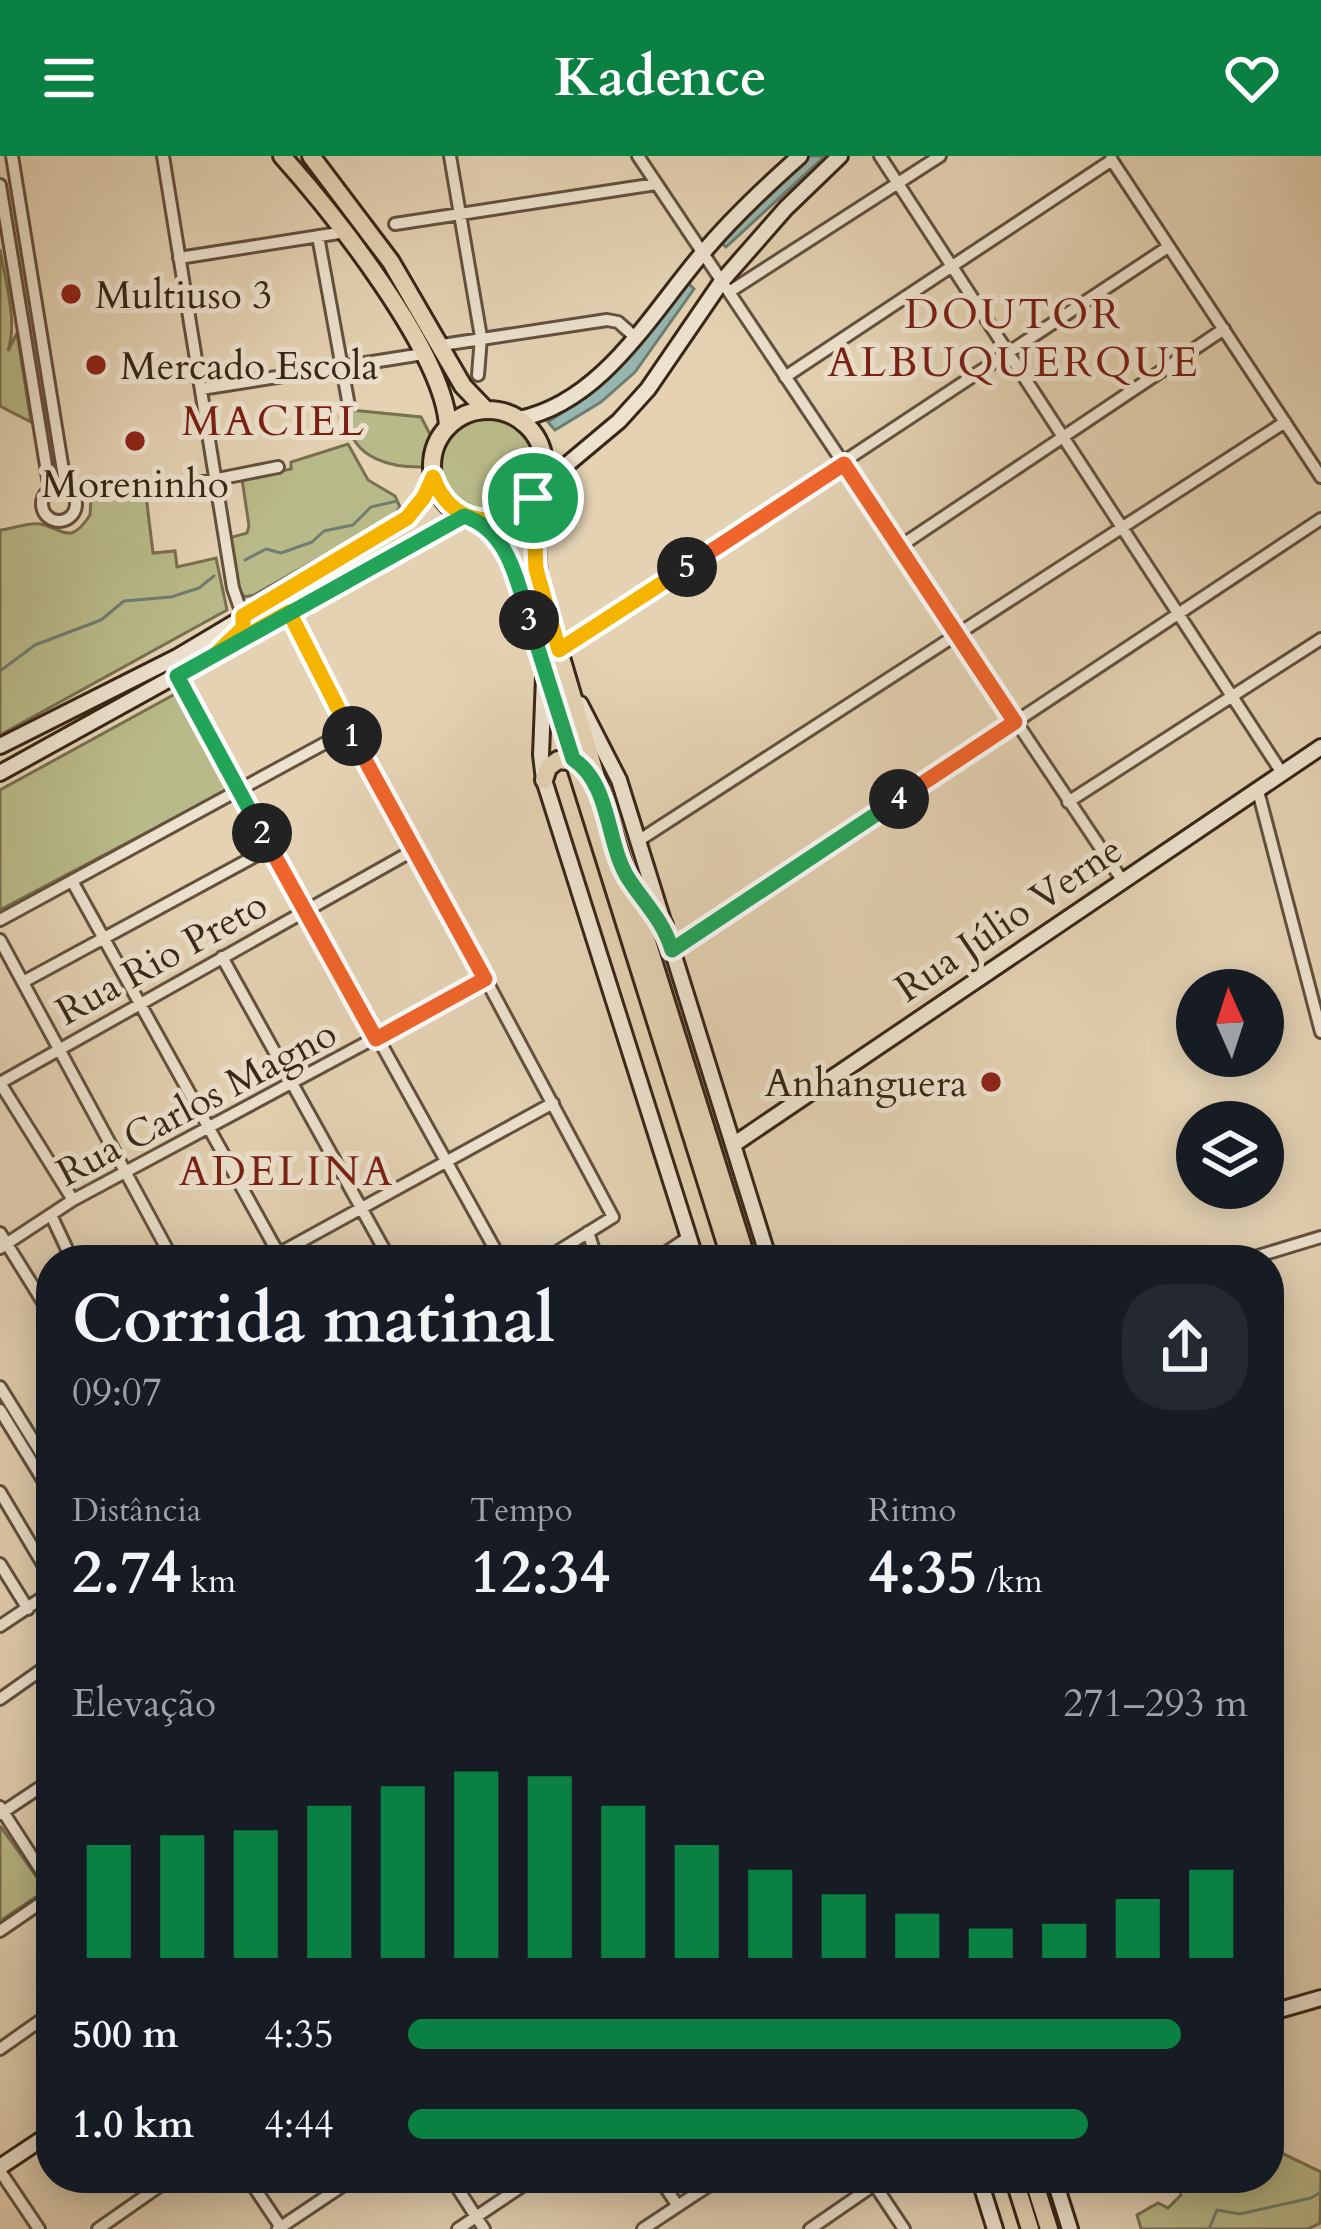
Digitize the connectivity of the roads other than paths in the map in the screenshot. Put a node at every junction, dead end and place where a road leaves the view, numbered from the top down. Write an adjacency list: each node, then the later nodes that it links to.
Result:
1 (13, 156): 13 (street)
2 (163, 156): 25 (street)
3 (282, 156): 20 (main road)
4 (311, 156): 31 (main road)
5 (450, 156): 17 (street)
6 (638, 156): 14 (street)
7 (800, 156): 24 (main road)
8 (840, 156): 27 (main road)
9 (880, 156): 15 (street)
10 (940, 156): 15 (street)
11 (1111, 158): 23 (street); 26 (street)
12 (0, 172): 13 (street)
13 (17, 180): 19 (street)
14 (656, 184): 17 (street); 24 (street)
15 (897, 184): 26 (street); 27 (street)
16 (0, 185): 21 (street)
17 (460, 215): 18 (street); 29 (street)
18 (395, 224)
19 (24, 231): 21 (street); 43 (street)
20 (345, 232): 22 (street); 32 (main road)
21 (8, 233): 44 (street)
22 (318, 236): 25 (street); 34 (street)
23 (1168, 248): 28 (street); 33 (street)
24 (703, 253): 27 (street); 30 (main road)
25 (179, 258): 37 (street)
26 (951, 267): 33 (street); 36 (street)
27 (725, 287): 36 (street); 55 (main road)
28 (1224, 329): 41 (street); 45 (street)
29 (481, 337): 30 (street); 31 (street); 35 (street)
30 (634, 337): 40 (main road)
31 (442, 345): 39 (main road)
32 (423, 354): 34 (street); 42 (main road)
33 (1008, 354): 45 (street); 47 (street)
34 (342, 367): 37 (street); 38 (street)
35 (478, 375)
36 (785, 376): 47 (street)
37 (201, 389): 50 (street)
38 (349, 406)
39 (486, 410): 40 (main road); 42 (main road)
40 (519, 419): 55 (main road)
41 (1285, 422): 48 (street); 58 (street)
42 (448, 427): 51 (main road)
43 (56, 431): 44 (street); 52 (street)
44 (41, 434): 54 (street)
45 (1063, 437): 58 (street); 59 (street)
46 (1321, 447): 48 (street)
47 (844, 464): 59 (street); 65 (street)
48 (1316, 466)
49 (278, 467): 50 (street)
50 (215, 477): 53 (street); 62 (street)
51 (433, 477): 56 (main road); 62 (main road)
52 (66, 489): 54 (street); 54 (street)
53 (167, 489)
54 (50, 490)
55 (536, 493): 56 (main road); 65 (main road)
56 (471, 518): 60 (main road); 68 (main road)
57 (1321, 519): 61 (street)
58 (1122, 528): 61 (street); 63 (street)
59 (899, 547): 63 (street)
60 (289, 612): 66 (main road); 73 (street)
61 (1178, 614): 71 (street); 72 (street)
62 (243, 616): 66 (main road); 67 (main road)
63 (957, 634): 72 (street); 84 (street)
64 (1321, 639): 71 (street)
65 (559, 650): 70 (main road)
66 (218, 652): 69 (main road)
67 (177, 657): 69 (main road); 74 (main road)
68 (544, 666): 76 (main road); 79 (main road)
69 (177, 676): 77 (main road); 80 (street)
70 (568, 684): 83 (main road); 84 (main road)
71 (1232, 696): 78 (street); 82 (street)
72 (1015, 722): 82 (street); 95 (street)
73 (349, 730): 80 (street); 86 (street)
74 (0, 746)
75 (1321, 747): 78 (main road, Rua Júlio Verne)
76 (573, 759): 79 (main road); 83 (main road); 127 (main road)
77 (0, 773)
78 (1282, 773): 81 (main road, Rua Júlio Verne)
79 (544, 780): 114 (main road)
80 (238, 790): 85 (street); 88 (street)
81 (1258, 791): 89 (main road, Rua Júlio Verne); 100 (street)
82 (1068, 802): 89 (street)
83 (607, 814): 87 (main road)
84 (638, 842): 92 (main road)
85 (270, 848): 90 (street); 93 (street)
86 (415, 850): 90 (street, Rua Rio Preto); 97 (street)
87 (626, 874): 92 (main road); 128 (main road)
88 (72, 880): 91 (street); 93 (street)
89 (1123, 880): 107 (main road, Rua Júlio Verne)
90 (305, 911): 96 (street, Rua Rio Preto); 101 (street)
91 (0, 920)
92 (664, 926): 95 (main road)
93 (105, 938): 98 (street); 99 (street)
94 (0, 940): 98 (street)
95 (672, 950): 107 (main road)
96 (222, 957): 99 (street, Rua Rio Preto); 104 (street)
97 (485, 979): 101 (street, Rua Carlos Magno); 105 (street)
98 (23, 982): 102 (street)
99 (140, 1003): 102 (street, Rua Rio Preto); 106 (street)
100 (1321, 1032)
101 (376, 1039): 104 (street, Rua Carlos Magno); 108 (street)
102 (60, 1048): 103 (street, Rua Rio Preto); 109 (street)
103 (0, 1083): 110 (street)
104 (293, 1085): 106 (street, Rua Carlos Magno); 111 (street)
105 (553, 1103): 108 (street); 113 (street)
106 (208, 1125): 109 (street, Rua Carlos Magno); 119 (street)
107 (733, 1145): 129 (main road)
108 (445, 1162): 111 (street); 122 (street)
109 (124, 1172): 110 (street, Rua Carlos Magno); 118 (street)
110 (73, 1200): 112 (street, Rua Carlos Magno)
111 (362, 1208): 120 (street); 121 (street)
112 (51, 1215): 116 (street, Rua Carlos Magno); 117 (street)
113 (589, 1232): 123 (street); 124 (street)
114 (689, 1238): 125 (street); 126 (main road)
115 (1321, 1238): 130 (street)
116 (2, 1242): 131 (street)
117 (65, 1245)
118 (165, 1245)
119 (269, 1245)
120 (298, 1245)
121 (382, 1245)
122 (492, 1245)
123 (568, 1245)
124 (593, 1245)
125 (678, 1245)
126 (691, 1245)
127 (726, 1245)
128 (742, 1245)
129 (764, 1245)
130 (1284, 1249)
131 (36, 1293)
132 (0, 1387): 135 (street)
133 (0, 1410): 134 (street)
134 (6, 1433): 136 (street)
135 (36, 1445)
136 (36, 1473)
137 (0, 1492): 138 (street)
138 (36, 1553)
139 (0, 1564): 141 (street)
140 (36, 1603): 141 (street)
141 (28, 1609): 142 (street)
142 (0, 1626)
143 (36, 1674): 144 (street)
144 (0, 1699)
145 (36, 1789): 146 (street)
146 (1, 1811): 147 (street)
147 (36, 1864)
148 (36, 1906): 149 (street)
149 (0, 1930)
150 (1321, 1998): 151 (main road)
151 (1284, 2009)
152 (36, 2024): 153 (street)
153 (0, 2049)
154 (36, 2144): 155 (main road)
155 (0, 2169): 172 (street)
156 (150, 2193): 173 (street)
157 (258, 2193): 171 (street)
158 (332, 2193): 171 (street)
159 (461, 2193): 170 (street)
160 (512, 2193): 170 (street)
161 (669, 2193): 169 (street)
162 (698, 2193): 169 (street)
163 (856, 2193): 177 (street)
164 (880, 2193): 178 (street)
165 (984, 2193): 179 (main road)
166 (1019, 2193): 180 (main road)
167 (1038, 2193): 181 (main road)
168 (1059, 2193): 182 (main road)
169 (678, 2206): 176 (street)
170 (476, 2217): 174 (street); 175 (street)
171 (280, 2228)
172 (40, 2229)
173 (98, 2229)
174 (458, 2229)
175 (484, 2229)
176 (643, 2229)
177 (810, 2229)
178 (904, 2229)
179 (995, 2229)
180 (1030, 2229)
181 (1049, 2229)
182 (1070, 2229)

